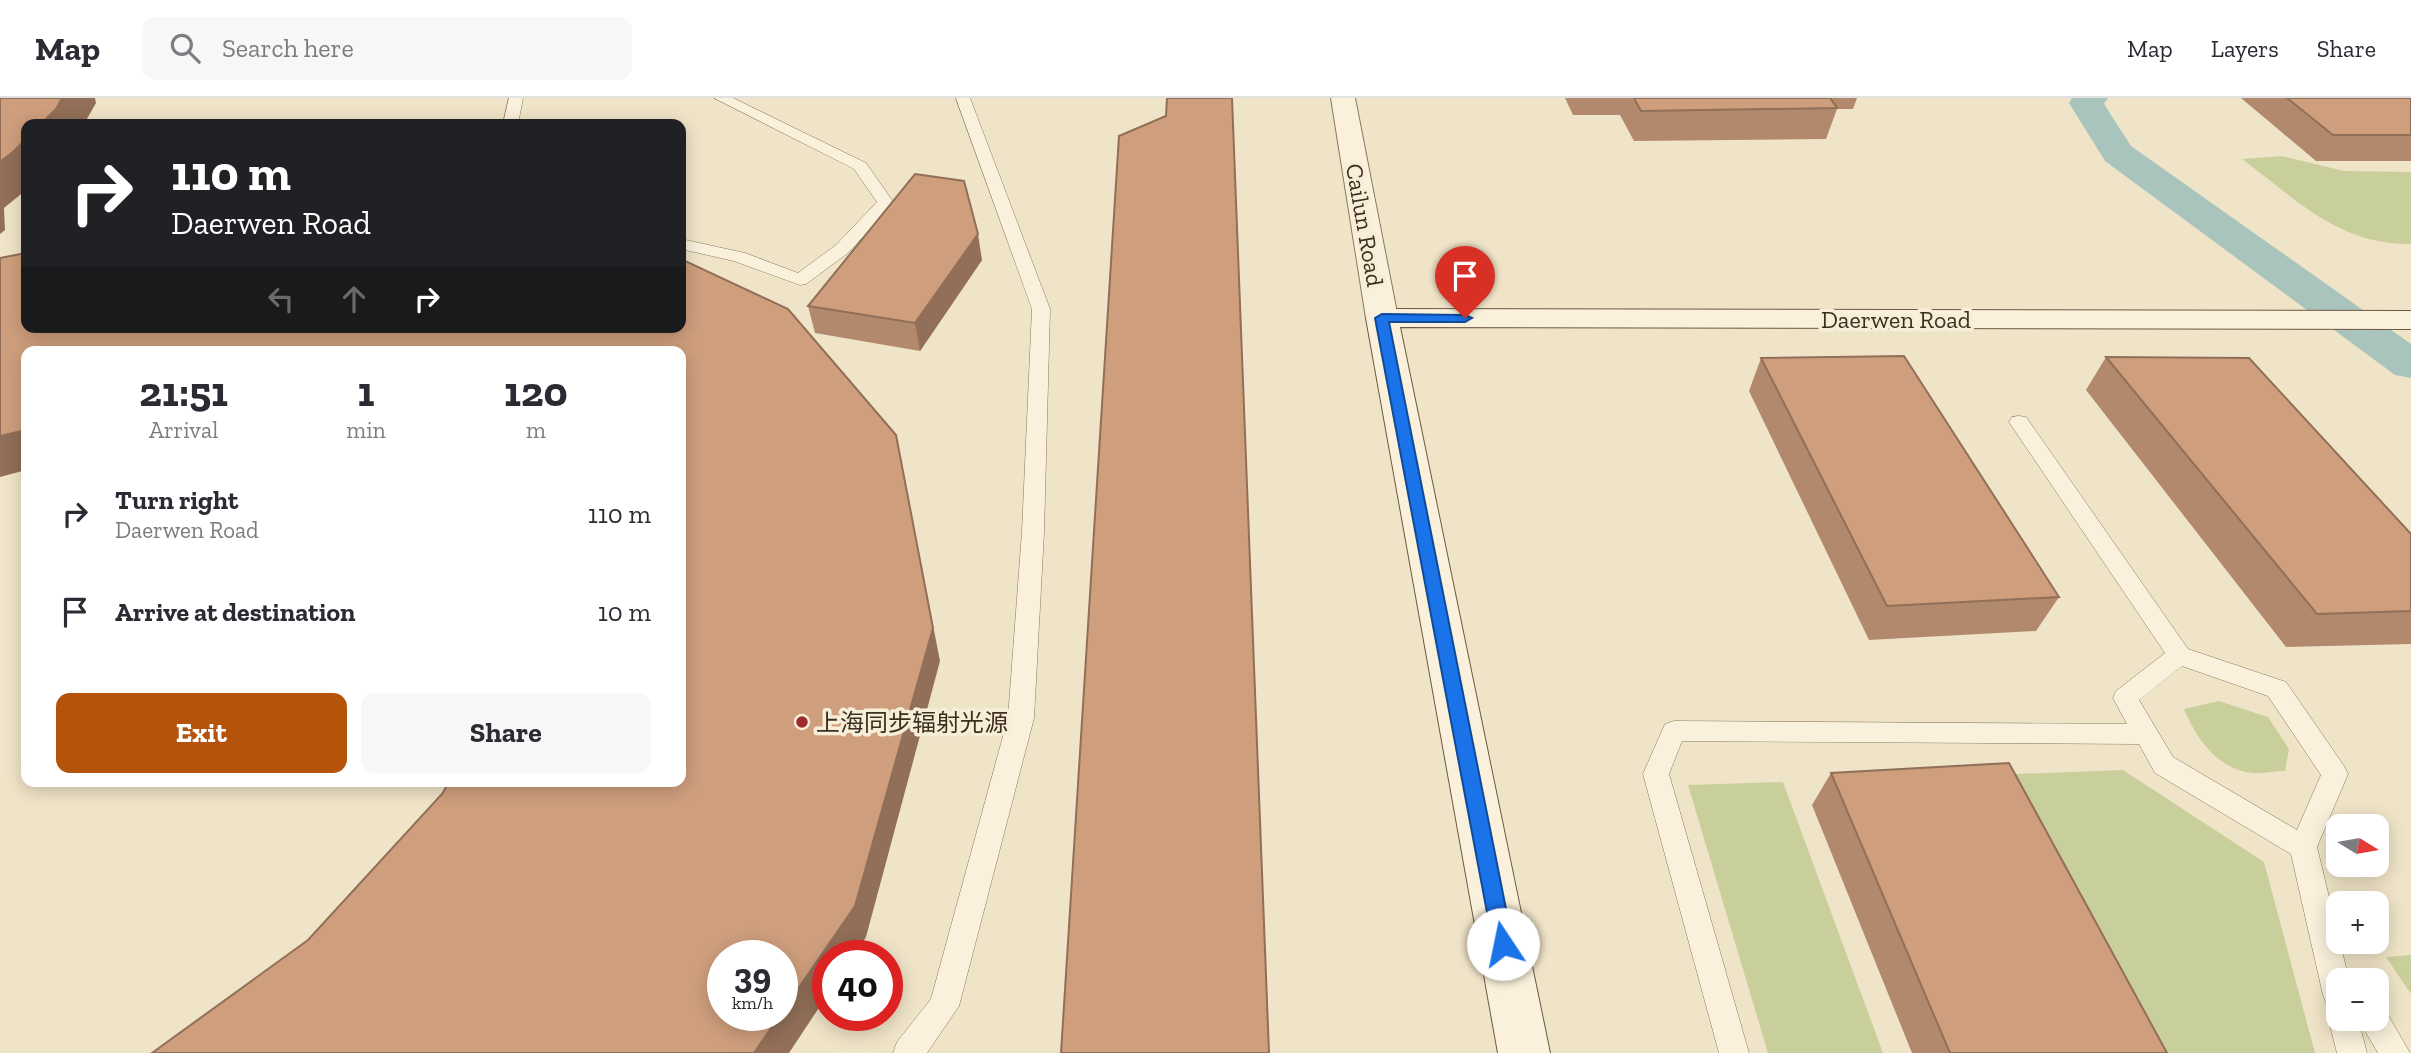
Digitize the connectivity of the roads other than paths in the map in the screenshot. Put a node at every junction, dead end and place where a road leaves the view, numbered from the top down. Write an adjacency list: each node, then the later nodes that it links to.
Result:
1 (516, 98): 5 (lane)
2 (721, 98): 6 (lane)
3 (963, 98): 16 (lane)
4 (1343, 98): 7 (street, Cailun Road)
5 (512, 119)
6 (686, 245)
7 (1382, 318): 8 (street, Daerwen Road); 17 (street, Cailun Road)
8 (2411, 320)
9 (2019, 422): 10 (lane)
10 (2179, 655): 11 (lane); 12 (lane)
11 (2146, 734): 12 (lane); 18 (lane)
12 (2303, 847): 13 (lane)
13 (2326, 945)
14 (2346, 1031): 19 (lane)
15 (2381, 1031): 20 (lane)
16 (908, 1053)
17 (1524, 1053)
18 (1734, 1053)
19 (2351, 1053)
20 (2395, 1053)

